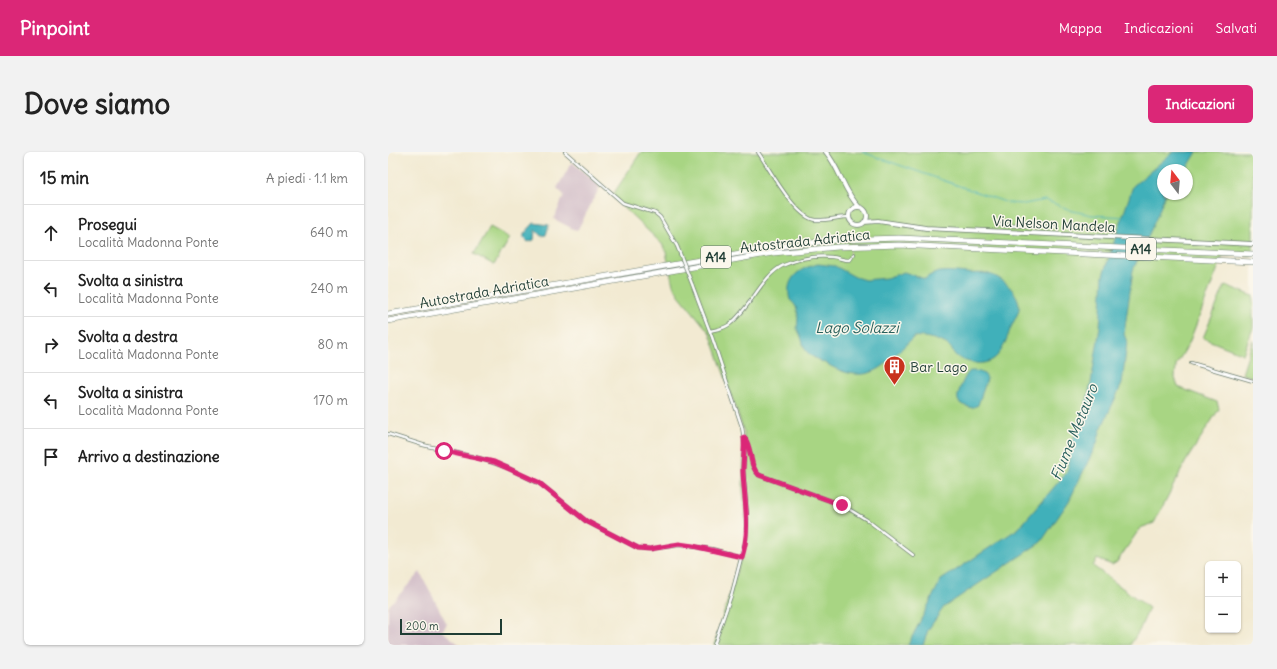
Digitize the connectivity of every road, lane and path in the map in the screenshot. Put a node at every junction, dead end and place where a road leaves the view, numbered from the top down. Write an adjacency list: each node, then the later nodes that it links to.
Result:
1 (565, 152): 19 (street, bridge)
2 (758, 152): 8 (street)
3 (826, 152): 4 (main road)
4 (850, 196): 5 (main road); 6 (main road)
5 (859, 207): 6 (main road); 7 (main road)
6 (852, 210): 8 (main road)
7 (866, 214): 9 (main road, Via Nelson Mandela); 10 (main road)
8 (849, 217): 10 (main road)
9 (878, 221): 10 (main road, Via Nelson Mandela); 13 (main road, Via Nelson Mandela)
10 (864, 222)
11 (997, 225): 12 (street)
12 (1055, 227)
13 (1253, 244)
14 (854, 254): 19 (street)
15 (1253, 254): 17 (highway, Autostrada Adriatica / A14)
16 (1253, 262): 18 (highway, Autostrada Adriatica / A14)
17 (388, 314)
18 (388, 321)
19 (710, 331): 23 (street)
20 (1191, 363): 21 (street)
21 (1253, 381)
22 (388, 434): 25 (street)
23 (744, 437): 24 (street); 25 (street)
24 (913, 556)
25 (742, 557): 26 (street)
26 (714, 645)

